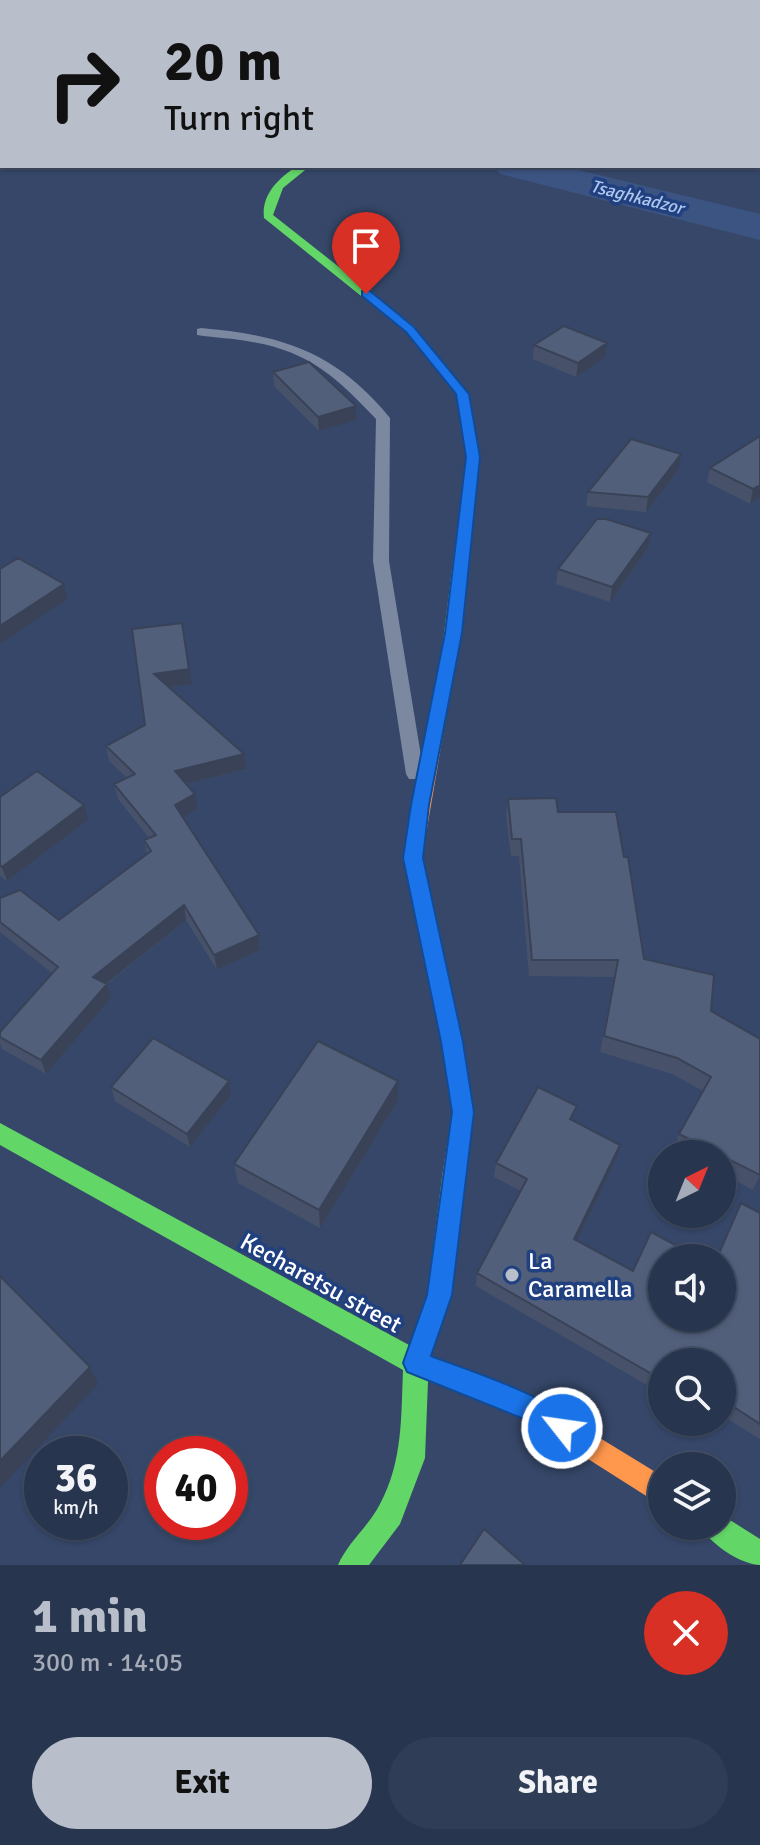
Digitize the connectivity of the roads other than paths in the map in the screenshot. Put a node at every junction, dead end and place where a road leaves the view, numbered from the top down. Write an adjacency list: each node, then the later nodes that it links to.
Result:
1 (301, 168): 3 (street)
2 (201, 332): 3 (lane)
3 (420, 805): 5 (street)
4 (0, 1133): 5 (street, Kecharetsu street)
5 (416, 1363): 6 (street, Kecharetsu street); 9 (street)
6 (648, 1483)
7 (736, 1540): 8 (street)
8 (760, 1555)
9 (352, 1565)

